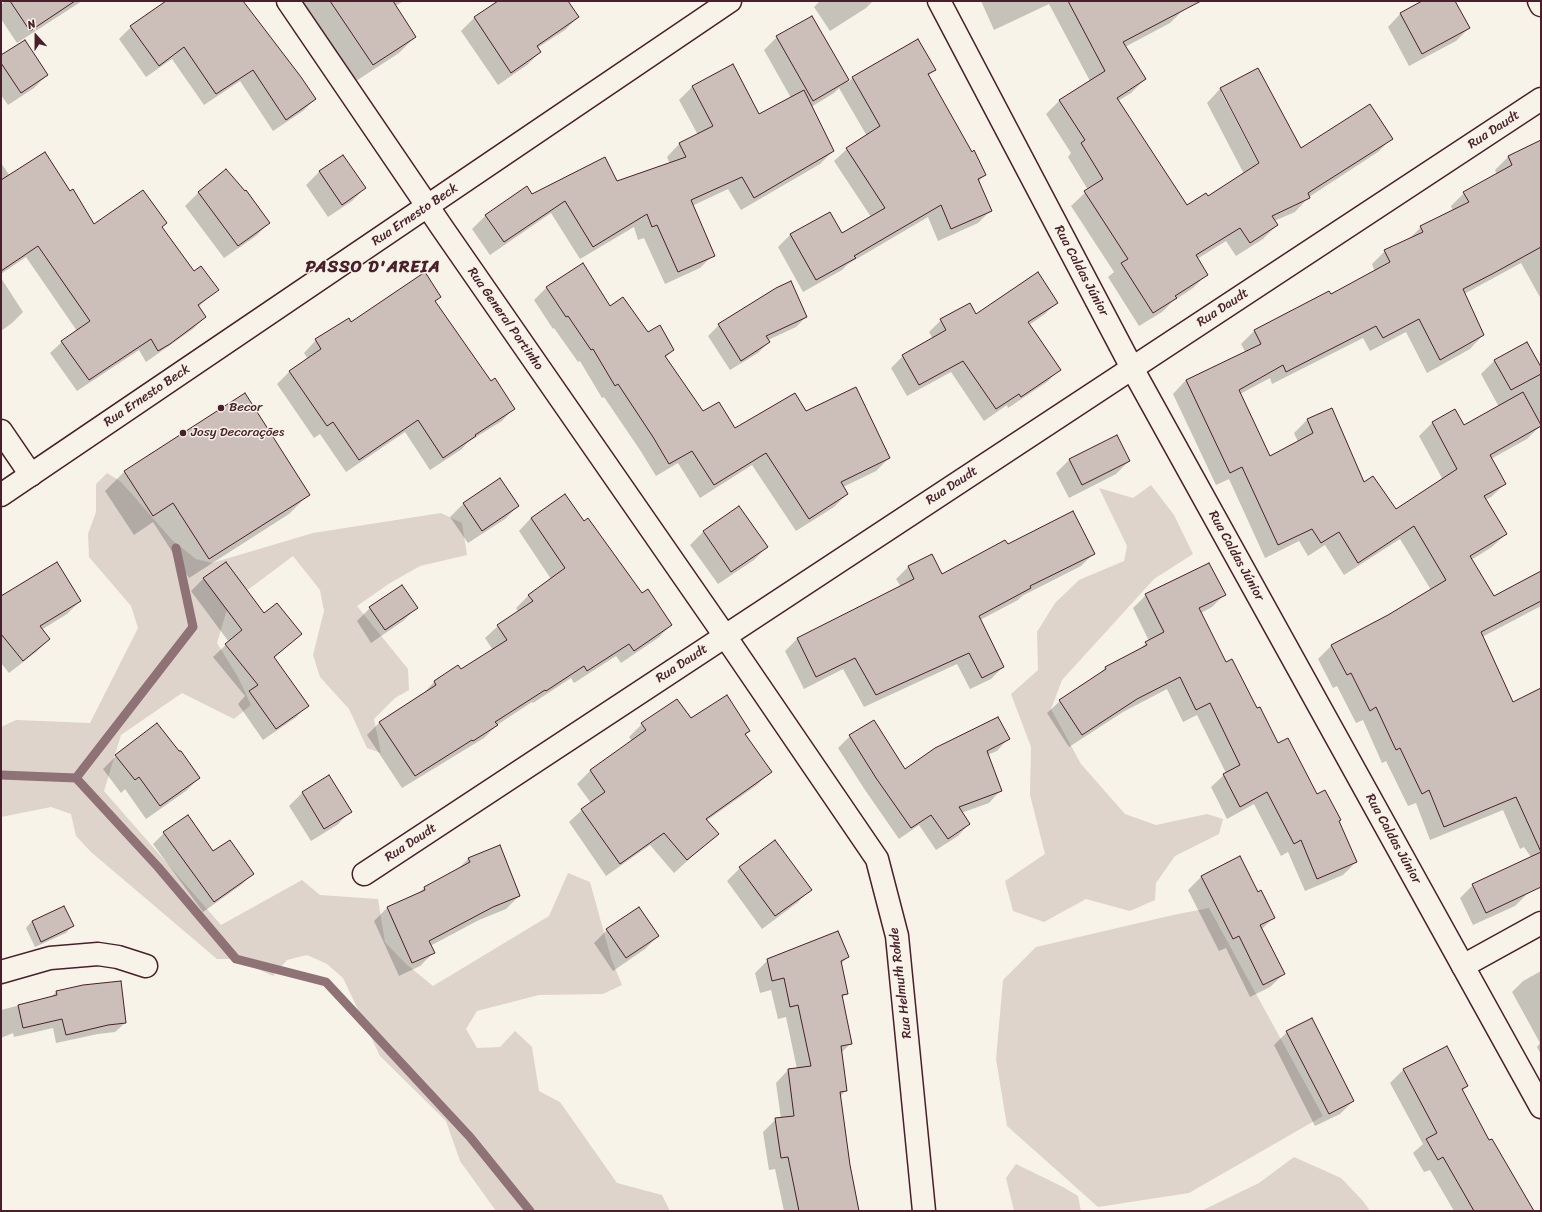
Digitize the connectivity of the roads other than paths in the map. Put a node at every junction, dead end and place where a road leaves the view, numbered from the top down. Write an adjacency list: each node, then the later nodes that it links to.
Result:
1 (288, 1): 7 (street, Rua General Portinho)
2 (730, 1): 7 (street, Rua Ernesto Beck)
3 (939, 1): 8 (street, Rua Caldas Júnior)
4 (1539, 1): 5 (street)
5 (1541, 5)
6 (1541, 99): 8 (street, Rua Daudt)
7 (427, 207): 10 (street, Rua Ernesto Beck); 12 (street, Rua General Portinho)
8 (1132, 368): 12 (street, Rua Daudt); 16 (street, Rua Caldas Júnior)
9 (1, 431): 10 (street)
10 (31, 475): 11 (street, Rua Ernesto Beck)
11 (1, 495)
12 (725, 636): 13 (street, Rua Daudt); 19 (street, Rua Helmuth Rohde)
13 (364, 874)
14 (1541, 923): 16 (street)
15 (146, 966): 17 (street)
16 (1463, 966): 18 (street, Rua Caldas Júnior)
17 (1, 972)
18 (1541, 1107)
19 (924, 1211)

